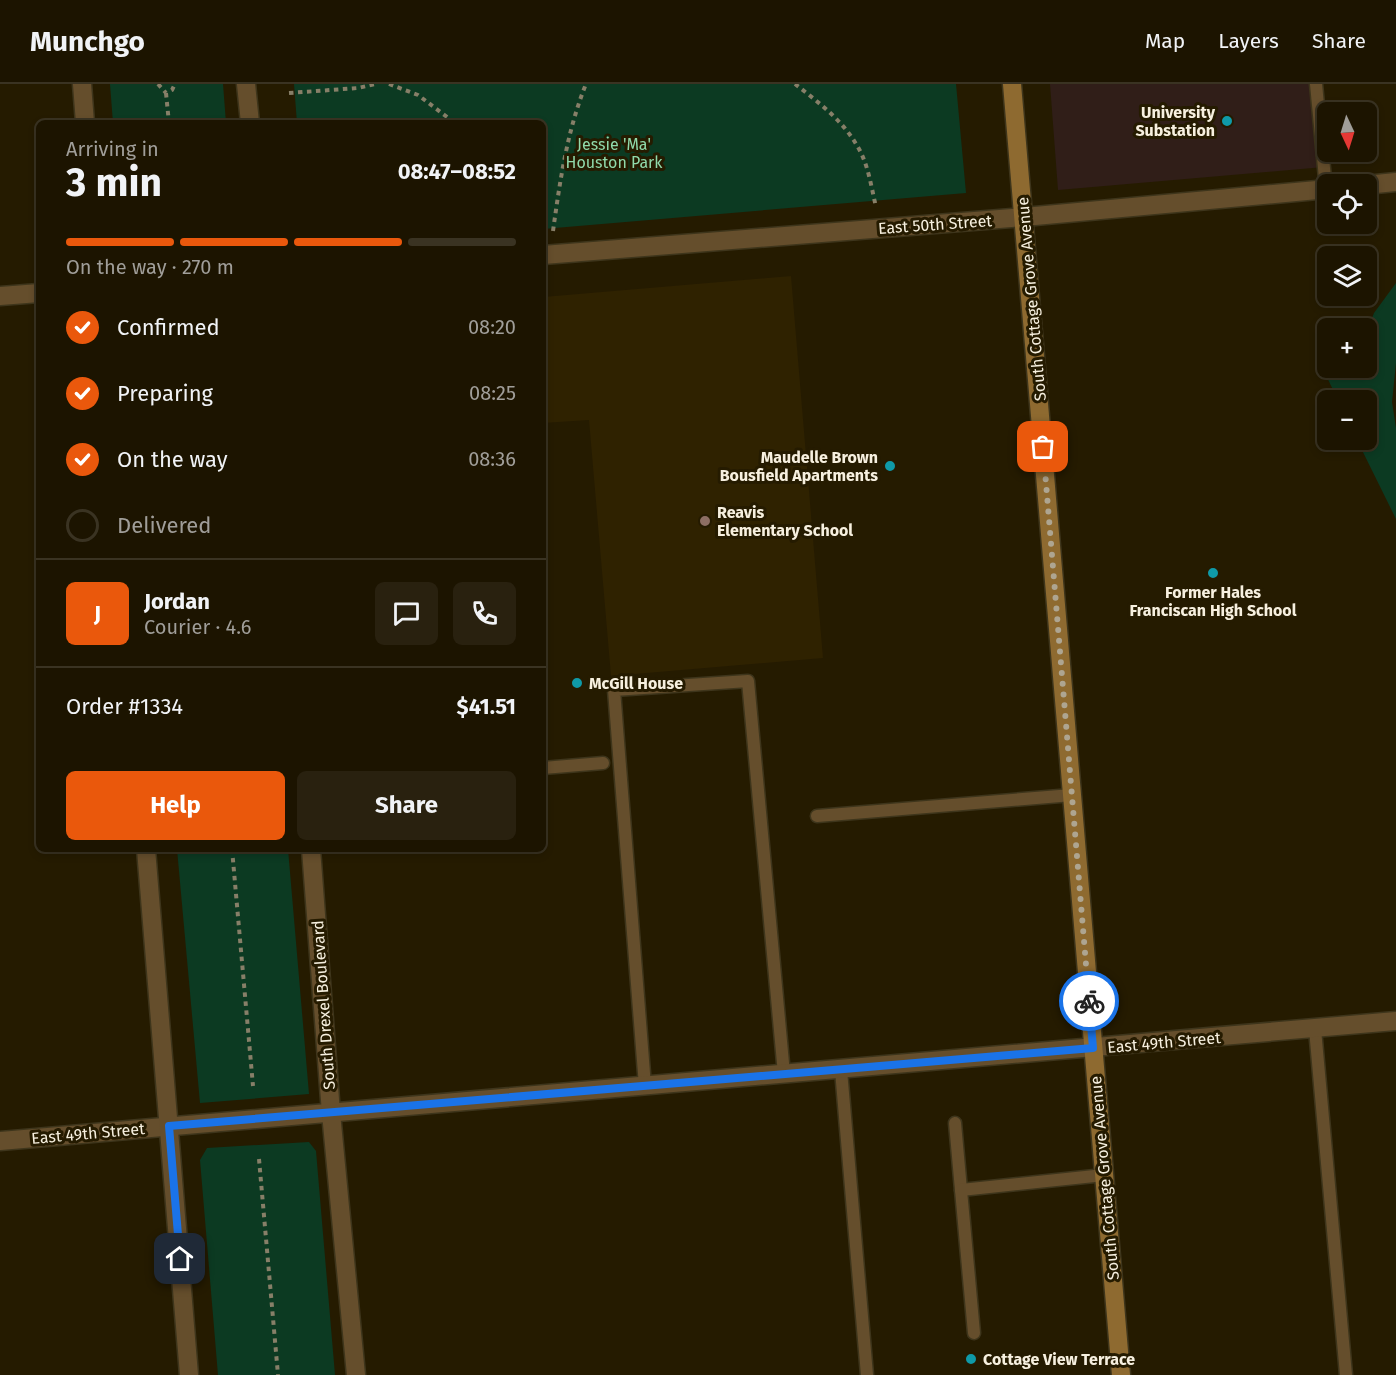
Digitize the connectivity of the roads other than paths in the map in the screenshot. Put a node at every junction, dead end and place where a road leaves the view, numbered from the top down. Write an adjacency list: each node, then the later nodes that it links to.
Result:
1 (82, 84): 5 (street)
2 (246, 84): 6 (street)
3 (1012, 84): 11 (main road, South Cottage Grove Avenue)
4 (1316, 84): 7 (lane)
5 (85, 120)
6 (250, 120)
7 (1325, 174)
8 (1396, 183): 9 (street)
9 (1377, 184)
10 (1317, 190): 11 (street, East 50th Street)
11 (1024, 217): 12 (street, East 50th Street); 17 (main road, South Cottage Grove Avenue)
12 (546, 255)
13 (36, 293): 14 (street)
14 (0, 296)
15 (603, 763): 16 (lane)
16 (546, 768)
17 (1071, 795): 18 (lane); 23 (main road, South Cottage Grove Avenue)
18 (817, 816)
19 (146, 852): 29 (street)
20 (311, 852): 27 (street, South Drexel Boulevard)
21 (1396, 1021): 22 (street, East 49th Street)
22 (1315, 1029): 23 (street, East 49th Street); 38 (lane)
23 (1093, 1048): 24 (street, East 49th Street); 31 (main road, South Cottage Grove Avenue)
24 (841, 1070): 25 (street, East 49th Street); 36 (lane)
25 (784, 1074): 26 (street, East 49th Street); 26 (lane)
26 (645, 1086): 27 (street, East 49th Street)
27 (331, 1113): 29 (street, East 49th Street); 35 (street, South Drexel Boulevard)
28 (955, 1123): 32 (lane)
29 (169, 1126): 30 (street, East 49th Street); 34 (street)
30 (0, 1141)
31 (1104, 1175): 32 (lane); 37 (main road, South Cottage Grove Avenue)
32 (961, 1190): 33 (lane)
33 (974, 1333)
34 (189, 1375)
35 (356, 1375)
36 (867, 1375)
37 (1121, 1375)
38 (1346, 1375)

